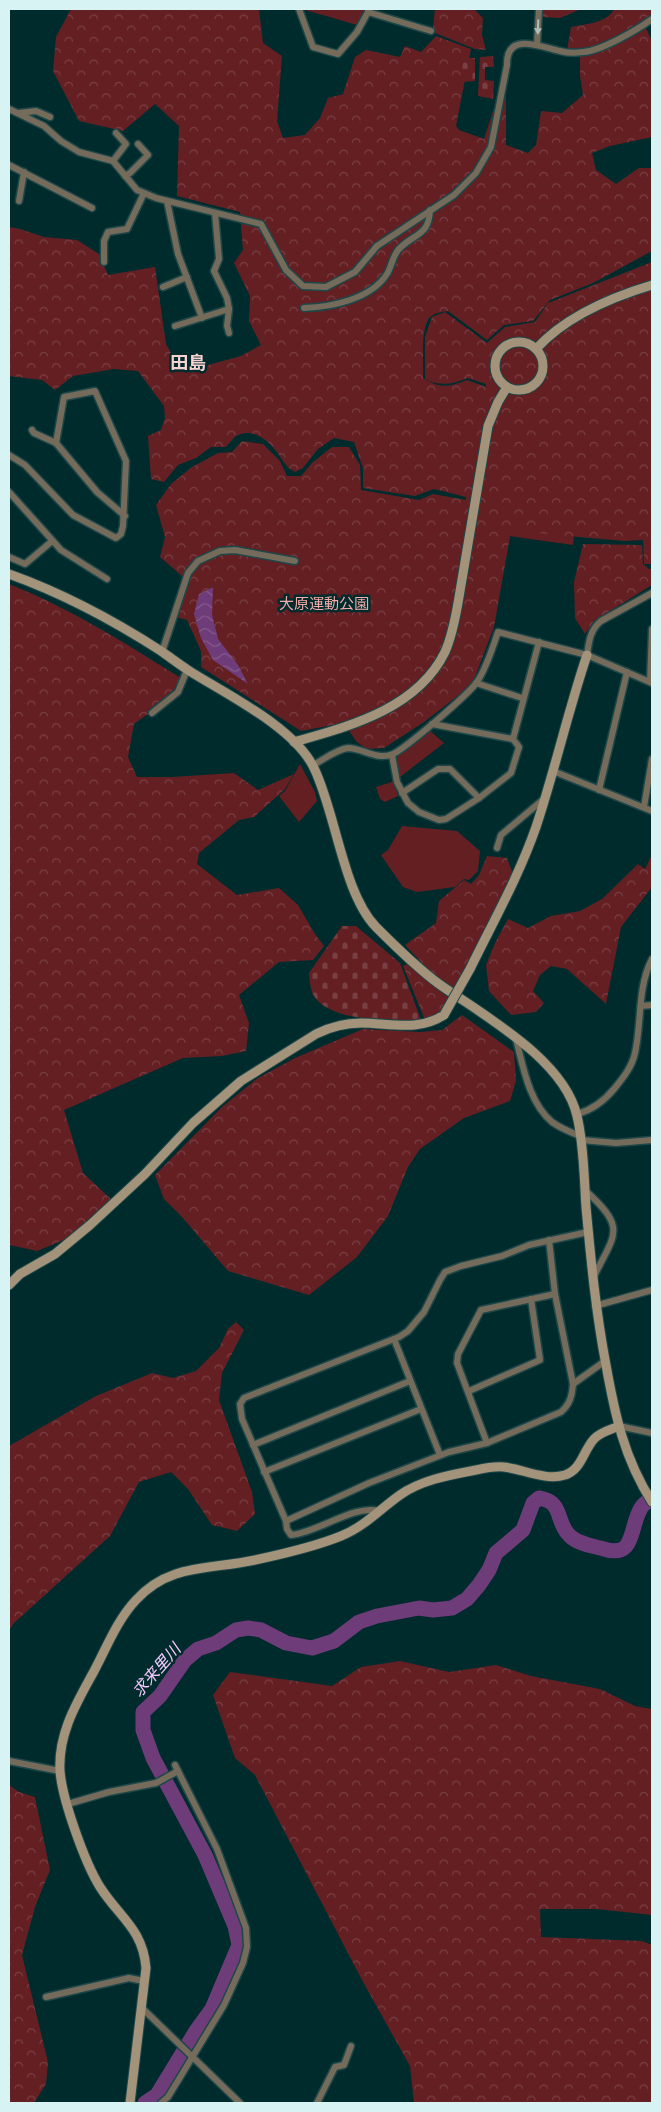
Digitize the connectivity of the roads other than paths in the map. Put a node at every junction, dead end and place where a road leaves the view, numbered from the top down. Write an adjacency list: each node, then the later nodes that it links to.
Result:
1 (299, 9): 3 (street)
2 (539, 9): 6 (street, one-way to 6)
3 (368, 10): 5 (street)
4 (652, 19): 6 (street)
5 (432, 31)
6 (537, 45): 20 (street)
7 (9, 109): 8 (street)
8 (18, 113): 9 (street); 12 (street)
9 (50, 118)
10 (116, 133): 12 (street)
11 (138, 144): 15 (street)
12 (113, 161): 15 (street)
13 (9, 165): 14 (street)
14 (24, 172): 17 (street); 19 (street)
15 (125, 176): 16 (street)
16 (144, 193): 18 (street); 22 (street)
17 (19, 201)
18 (167, 201): 21 (street); 23 (street)
19 (92, 208)
20 (430, 210): 21 (street); 26 (street)
21 (215, 213): 27 (street)
22 (104, 262)
23 (187, 278): 25 (street); 28 (street)
24 (652, 285): 31 (street)
25 (163, 287)
26 (304, 308)
27 (229, 310): 28 (street); 30 (street)
28 (202, 318): 29 (street)
29 (175, 326)
30 (229, 333)
31 (536, 349): 32 (street); 32 (street)
32 (507, 387): 56 (street)
33 (32, 430): 34 (street)
34 (56, 443): 37 (street); 37 (street)
35 (9, 456): 37 (street)
36 (9, 492): 38 (street)
37 (125, 516)
38 (51, 542): 39 (street); 42 (street)
39 (9, 557)
40 (295, 561): 46 (street)
41 (9, 574): 46 (street)
42 (107, 579)
43 (652, 593): 47 (street)
44 (652, 629): 50 (street)
45 (539, 642): 47 (street); 51 (street); 52 (street)
46 (162, 652): 48 (street)
47 (587, 655): 49 (street); 60 (street)
48 (187, 670): 53 (street); 56 (street)
49 (626, 672): 50 (street); 61 (street)
50 (651, 682)
51 (476, 683): 52 (street); 54 (street)
52 (522, 698): 55 (street)
53 (152, 714)
54 (432, 724): 55 (street); 57 (street)
55 (512, 740): 63 (street)
56 (294, 742): 59 (street)
57 (392, 755): 59 (street); 62 (street)
58 (652, 759): 65 (street)
59 (313, 765): 71 (street)
60 (553, 770): 61 (street); 64 (street)
61 (599, 790): 65 (street)
62 (402, 793): 63 (street); 63 (street)
63 (479, 798)
64 (545, 798): 67 (street); 79 (street, bridge)
65 (644, 807): 66 (street)
66 (652, 811)
67 (498, 848)
68 (652, 959): 70 (street)
69 (652, 1005): 70 (street)
70 (641, 1006): 72 (street)
71 (516, 1039): 72 (street); 73 (street)
72 (577, 1114): 73 (street)
73 (580, 1138): 74 (street); 75 (street)
74 (652, 1140)
75 (585, 1190): 76 (street); 78 (street)
76 (588, 1232): 77 (street); 78 (street)
77 (548, 1240): 81 (street); 84 (street)
78 (593, 1279): 83 (street)
79 (9, 1285)
80 (652, 1290): 83 (street)
81 (555, 1294): 82 (street); 87 (street)
82 (531, 1299): 88 (street); 88 (street)
83 (596, 1306): 85 (street)
84 (394, 1339): 86 (street); 93 (street)
85 (605, 1361): 87 (street); 90 (street)
86 (410, 1381): 89 (street); 93 (street)
87 (573, 1384): 92 (street)
88 (469, 1391): 92 (street)
89 (421, 1409): 94 (street); 95 (street)
90 (619, 1426): 91 (street); 96 (street); 97 (street)
91 (652, 1432)
92 (487, 1443): 94 (street)
93 (254, 1445): 95 (street)
94 (440, 1455): 98 (street)
95 (264, 1472): 98 (street)
96 (652, 1502)
97 (380, 1511): 98 (street); 100 (street)
98 (286, 1521)
99 (9, 1761): 100 (street)
100 (60, 1771): 101 (street)
101 (68, 1804): 102 (street); 106 (street)
102 (144, 1981): 103 (street); 104 (street)
103 (46, 1997)
104 (141, 2007): 106 (street); 107 (street)
105 (351, 2046): 110 (street)
106 (192, 2057): 108 (street); 109 (street)
107 (130, 2103)
108 (161, 2103)
109 (240, 2103)
110 (317, 2103)

